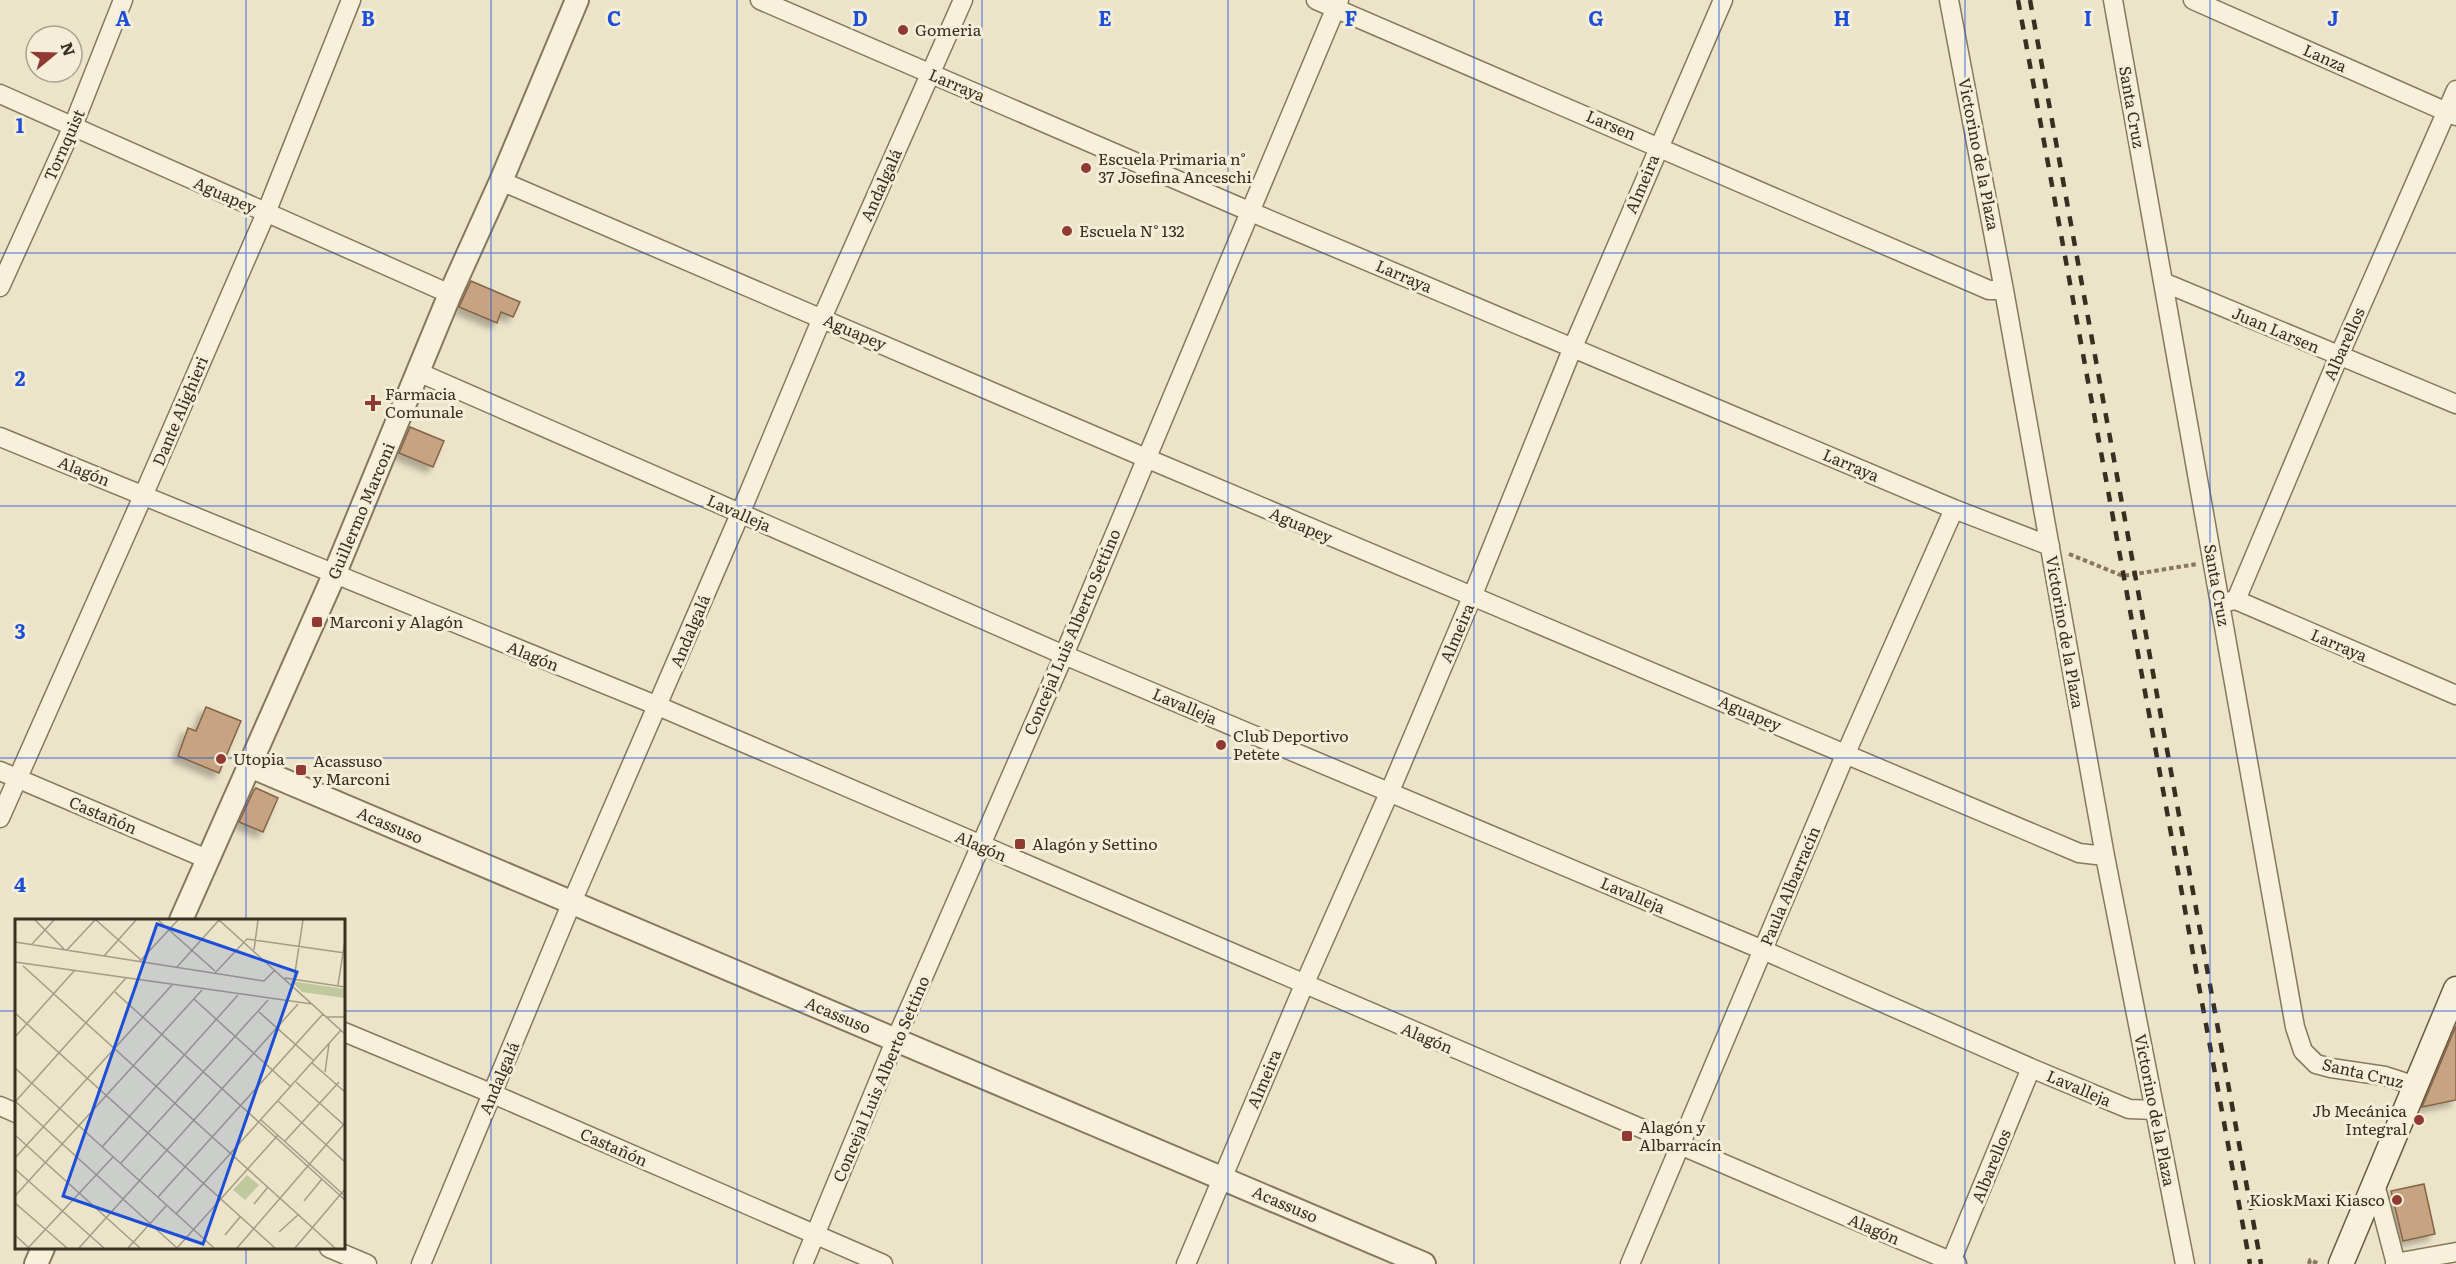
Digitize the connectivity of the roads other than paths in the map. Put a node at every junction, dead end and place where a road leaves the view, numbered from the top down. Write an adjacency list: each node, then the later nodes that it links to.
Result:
1 (123, 0): 16 (street, Tornquist)
2 (351, 0): 20 (street, Dante Alighieri)
3 (577, 0): 18 (street, Guillermo Marconi)
4 (760, 0): 12 (street, Larraya)
5 (963, 0): 12 (street, Andalgalá)
6 (1316, 0): 11 (street, Larsen)
7 (1723, 0): 17 (street, Almeira)
8 (1949, 0): 23 (street, Victorino de la Plaza)
9 (2113, 0): 21 (street, Santa Cruz)
10 (2193, 0): 15 (street, Lanza)
11 (1337, 4): 17 (street, Larsen); 19 (street, Concejal Luis Alberto Settino)
12 (931, 74): 19 (street, Larraya); 25 (street, Andalgalá)
13 (2456, 90): 15 (street, Albarellos)
14 (0, 94): 16 (street, Aguapey)
15 (2451, 114): 27 (street, Albarellos)
16 (73, 126): 20 (street, Aguapey); 22 (street, Tornquist)
17 (1659, 146): 23 (street, Larsen); 26 (street, Almeira)
18 (501, 181): 24 (street, Guillermo Marconi); 25 (street, Aguapey)
19 (1251, 212): 26 (street, Larraya); 31 (street, Concejal Luis Alberto Settino)
20 (266, 213): 24 (street, Aguapey); 32 (street, Dante Alighieri)
21 (2163, 282): 27 (street, Juan Larsen); 38 (street, Santa Cruz)
22 (0, 287)
23 (2004, 290): 35 (street, Victorino de la Plaza)
24 (450, 294): 28 (street, Guillermo Marconi)
25 (822, 318): 31 (street, Aguapey); 34 (street, Andalgalá)
26 (1573, 347): 33 (street, Larraya); 37 (street, Almeira)
27 (2339, 356): 29 (street, Juan Larsen); 38 (street, Albarellos)
28 (418, 372): 34 (street, Lavalleja); 36 (street, Guillermo Marconi)
29 (2456, 404)
30 (0, 437): 32 (street, Alagón)
31 (1146, 458): 37 (street, Aguapey); 39 (street, Concejal Luis Alberto Settino)
32 (143, 496): 36 (street, Alagón); 45 (street, Dante Alighieri)
33 (1954, 509): 35 (street, Larraya); 42 (street, Paula Albarracín)
34 (740, 514): 39 (street, Lavalleja); 41 (street, Andalgalá)
35 (2050, 546): 49 (street, Victorino de la Plaza)
36 (334, 575): 41 (street, Alagón); 43 (street, Guillermo Marconi)
37 (1472, 597): 42 (street, Aguapey); 46 (street, Almeira)
38 (2228, 601): 40 (street, Larraya); 59 (street, Santa Cruz)
39 (1064, 655): 46 (street, Lavalleja); 48 (street, Concejal Luis Alberto Settino)
40 (2456, 695)
41 (658, 706): 48 (street, Alagón); 51 (street, Andalgalá)
42 (1846, 753): 49 (street, Aguapey); 53 (street, Paula Albarracín)
43 (250, 766): 50 (street, Guillermo Marconi); 51 (street, Acassuso)
44 (0, 771): 45 (street, Castañón)
45 (18, 778): 47 (street, Dante Alighieri); 50 (street, Castañón)
46 (1390, 791): 53 (street, Lavalleja); 54 (street, Almeira)
47 (0, 818)
48 (980, 846): 54 (street, Alagón); 57 (street, Concejal Luis Alberto Settino)
49 (2105, 856): 62 (street, Victorino de la Plaza)
50 (207, 859): 52 (street, Guillermo Marconi)
51 (572, 902): 57 (street, Acassuso); 60 (street, Andalgalá)
52 (182, 919)
53 (1763, 950): 58 (street, Lavalleja); 64 (street, Paula Albarracín)
54 (1304, 985): 64 (street, Alagón); 65 (street, Almeira)
55 (2456, 989): 59 (main road)
56 (345, 1032): 60 (street, Castañón)
57 (896, 1039): 65 (street, Acassuso); 67 (street, Concejal Luis Alberto Settino)
58 (2031, 1068): 62 (street, Lavalleja); 71 (street, Albarellos)
59 (2416, 1086): 66 (main road)
60 (493, 1094): 67 (street, Castañón); 74 (street, Andalgalá)
61 (0, 1106): 63 (street)
62 (2155, 1110): 80 (street, Victorino de la Plaza)
63 (15, 1113)
64 (1680, 1146): 71 (street, Alagón); 79 (street, Paula Albarracín)
65 (1223, 1177): 77 (street, Almeira); 78 (street, Acassuso)
66 (2374, 1184): 81 (main road); 82 (street)
67 (816, 1235): 75 (street, Concejal Luis Alberto Settino); 76 (street, Castañón)
68 (43, 1249): 72 (street)
69 (331, 1249): 73 (street)
70 (2456, 1252): 82 (street)
71 (1953, 1263)
72 (36, 1264)
73 (367, 1264)
74 (421, 1264)
75 (803, 1264)
76 (883, 1264)
77 (1186, 1264)
78 (1424, 1264)
79 (1630, 1264)
80 (2185, 1264)
81 (2341, 1264)
82 (2396, 1264)

